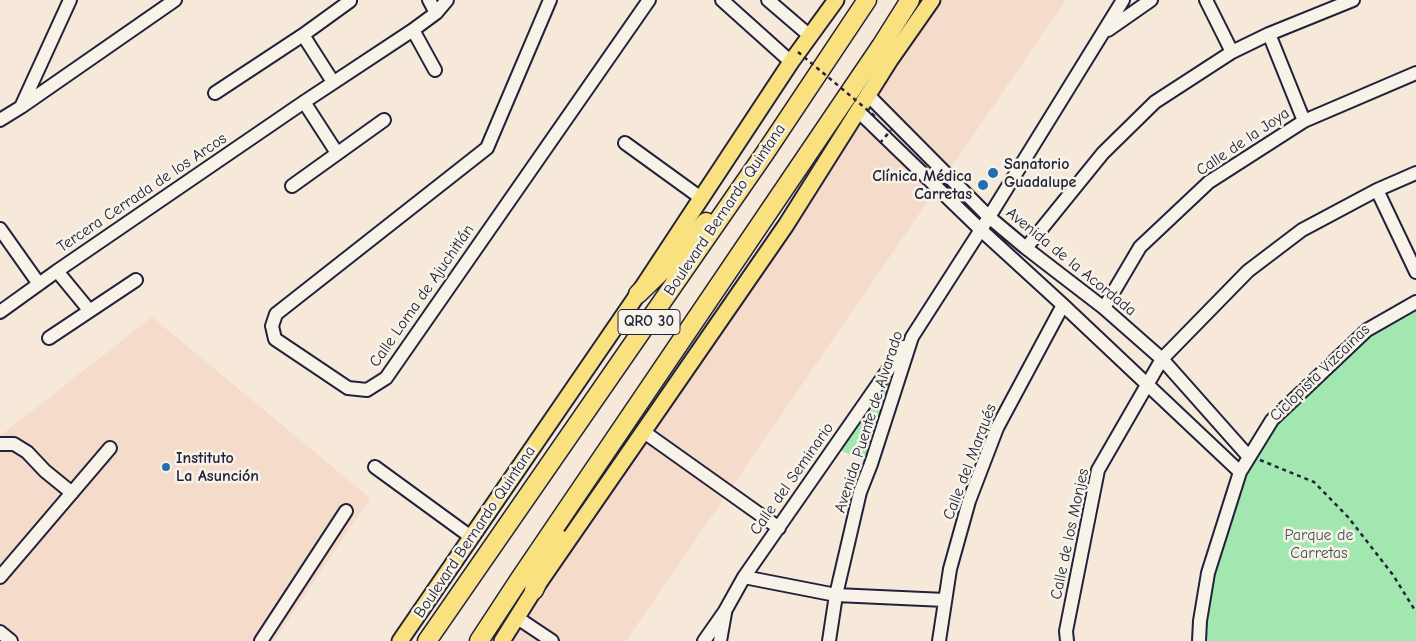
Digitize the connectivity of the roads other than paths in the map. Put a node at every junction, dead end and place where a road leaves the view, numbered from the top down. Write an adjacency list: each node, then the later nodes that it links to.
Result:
1 (70, 0): 32 (street)
2 (175, 0): 32 (street)
3 (429, 0): 18 (street)
4 (447, 0): 18 (street, Tercera Cerrada de los Arcos)
5 (550, 0): 6 (street, Calle Loma de Ajuchitlán)
6 (648, 0)
7 (722, 0): 25 (street)
8 (768, 0): 23 (street)
9 (836, 0): 23 (main road, Boulevard Bernardo Quintana)
10 (867, 0): 39 (highway, Boulevard Bernardo Quintana / QRO 30)
11 (910, 0): 60 (highway, QRO 30)
12 (932, 0): 30 (main road)
13 (1123, 0): 20 (street, Avenida Puente de Alvarado)
14 (1151, 0): 20 (street)
15 (1206, 0): 24 (street)
16 (1353, 0): 21 (street)
17 (350, 1): 22 (street)
18 (436, 13): 19 (street, Tercera Cerrada de los Arcos)
19 (413, 30): 26 (street); 28 (street, Tercera Cerrada de los Arcos)
20 (1104, 33): 44 (street, Avenida Puente de Alvarado)
21 (1269, 34): 24 (street); 36 (street)
22 (303, 35): 28 (street); 29 (street)
23 (810, 36): 25 (main road, Boulevard Bernardo Quintana)
24 (1232, 52): 47 (street)
25 (795, 57): 43 (main road, Boulevard Bernardo Quintana)
26 (436, 70)
27 (1416, 73): 36 (street, Calle de la Joya)
28 (333, 82): 31 (street, Tercera Cerrada de los Arcos)
29 (215, 93)
30 (868, 96): 33 (main road); 44 (street, Avenida de la Acordada)
31 (304, 102): 38 (street); 48 (street, Tercera Cerrada de los Arcos)
32 (21, 107): 34 (street)
33 (858, 111): 46 (street, Avenida de la Acordada); 63 (main road)
34 (0, 120)
35 (384, 120): 38 (street)
36 (1304, 121): 55 (street, Calle de la Joya)
37 (625, 142): 43 (street)
38 (337, 153): 41 (street)
39 (765, 153): 52 (highway); 85 (highway, Boulevard Bernardo Quintana / QRO 30)
40 (1416, 173): 42 (street, Calle de los Monjes)
41 (292, 186)
42 (1377, 190): 49 (street); 61 (street, Calle de los Monjes)
43 (701, 198): 52 (main road, Boulevard Bernardo Quintana)
44 (989, 217): 46 (street, Avenida Puente de Alvarado); 47 (street, Avenida de la Acordada)
45 (0, 229): 51 (street)
46 (981, 230): 54 (street, Avenida de la Acordada); 58 (street, Avenida Puente de Alvarado)
47 (1026, 248): 55 (street, Avenida de la Acordada)
48 (57, 271): 51 (street, Tercera Cerrada de los Arcos); 56 (street)
49 (1416, 272)
50 (136, 280): 56 (street)
51 (39, 284): 57 (street, Tercera Cerrada de los Arcos)
52 (638, 294): 72 (main road, Boulevard Bernardo Quintana)
53 (1416, 302): 66 (street)
54 (1063, 305): 62 (street, Avenida de la Acordada); 77 (street, Calle del Marqués)
55 (1104, 308): 61 (street, Avenida de la Acordada)
56 (89, 310): 59 (street)
57 (0, 312)
58 (912, 337): 71 (street, Calle del Seminario); 76 (street, Avenida Puente de Alvarado)
59 (49, 338)
60 (683, 338): 75 (highway); 86 (highway, QRO 30)
61 (1162, 359): 62 (street, Calle de los Monjes); 66 (street, Avenida de la Acordada)
62 (1147, 385): 68 (street, Avenida de la Acordada); 81 (street, Calle de los Monjes)
63 (644, 432): 71 (street); 75 (main road)
64 (0, 444): 69 (street)
65 (110, 448): 69 (street)
66 (1255, 461): 68 (street)
67 (374, 467): 72 (street)
68 (1240, 472): 93 (street)
69 (72, 493): 73 (street)
70 (346, 511): 83 (street)
71 (779, 528): 74 (street, Calle del Seminario)
72 (471, 537): 84 (main road, Boulevard Bernardo Quintana)
73 (0, 577)
74 (744, 577): 76 (street); 78 (street, Calle del Seminario)
75 (534, 590): 79 (main road)
76 (836, 595): 77 (street); 91 (street, Avenida Puente de Alvarado)
77 (945, 600): 92 (street, Calle del Marqués)
78 (725, 611): 89 (street, Calle del Seminario); 90 (street)
79 (516, 617): 87 (main road); 88 (street)
80 (0, 632): 82 (street)
81 (1064, 638)
82 (11, 641)
83 (261, 641)
84 (400, 641)
85 (427, 641)
86 (479, 641)
87 (502, 641)
88 (552, 641)
89 (704, 641)
90 (720, 641)
91 (829, 641)
92 (939, 641)
93 (1199, 641)

